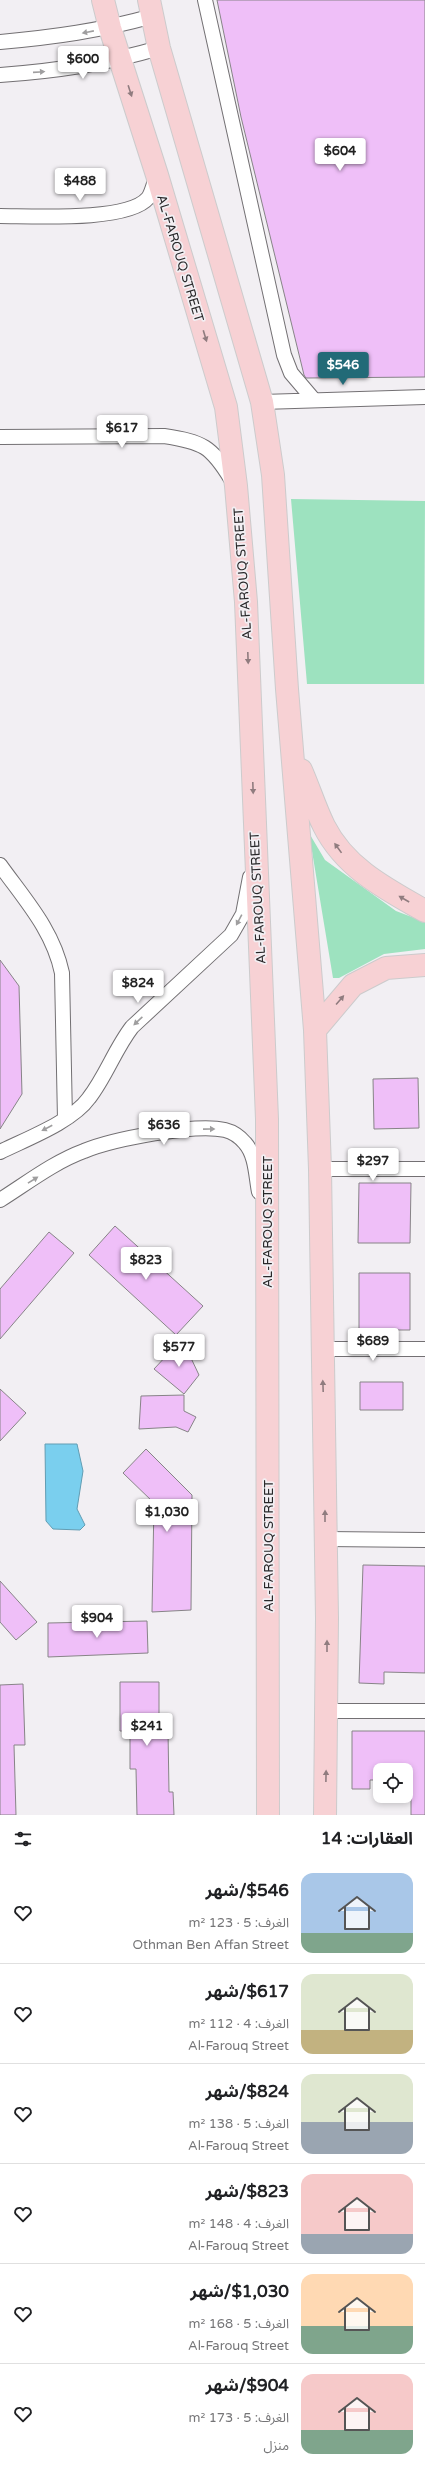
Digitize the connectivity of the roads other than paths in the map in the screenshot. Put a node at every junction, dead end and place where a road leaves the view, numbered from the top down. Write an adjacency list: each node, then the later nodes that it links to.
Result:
1 (103, 0): 4 (main road, AL-FAROUQ STREET)
2 (205, 0): 12 (street)
3 (151, 8): 4 (street); 6 (main road)
4 (110, 28): 5 (street, one-way to 5); 7 (main road, AL-FAROUQ STREET)
5 (0, 42)
6 (159, 48): 7 (street); 13 (main road)
7 (120, 60): 8 (street, one-way to 7); 9 (main road, AL-FAROUQ STREET, one-way to 9)
8 (0, 75)
9 (157, 175): 10 (street); 15 (main road, AL-FAROUQ STREET, one-way to 15)
10 (0, 216)
11 (425, 397): 12 (street)
12 (314, 400): 13 (street)
13 (262, 402): 16 (main road)
14 (0, 437): 15 (street)
15 (236, 486): 17 (main road, AL-FAROUQ STREET, one-way to 17)
16 (292, 750): 19 (main road, one-way to 16); 21 (main road)
17 (254, 840): 22 (street, one-way to 22); 27 (main road, AL-FAROUQ STREET)
18 (0, 865): 22 (street)
19 (425, 911)
20 (425, 965): 21 (main road, one-way to 20)
21 (315, 1030): 24 (main road)
22 (64, 1119): 23 (street, one-way to 23)
23 (0, 1152)
24 (320, 1169): 25 (street); 28 (main road)
25 (425, 1169)
26 (0, 1200): 27 (street, one-way to 27)
27 (268, 1245): 34 (main road, AL-FAROUQ STREET)
28 (322, 1348): 29 (street); 30 (main road, one-way to 28)
29 (425, 1349)
30 (326, 1539): 31 (street); 32 (main road, one-way to 30)
31 (425, 1540)
32 (326, 1711): 33 (street); 35 (main road, one-way to 32)
33 (425, 1711)
34 (268, 1815)
35 (325, 1815)

